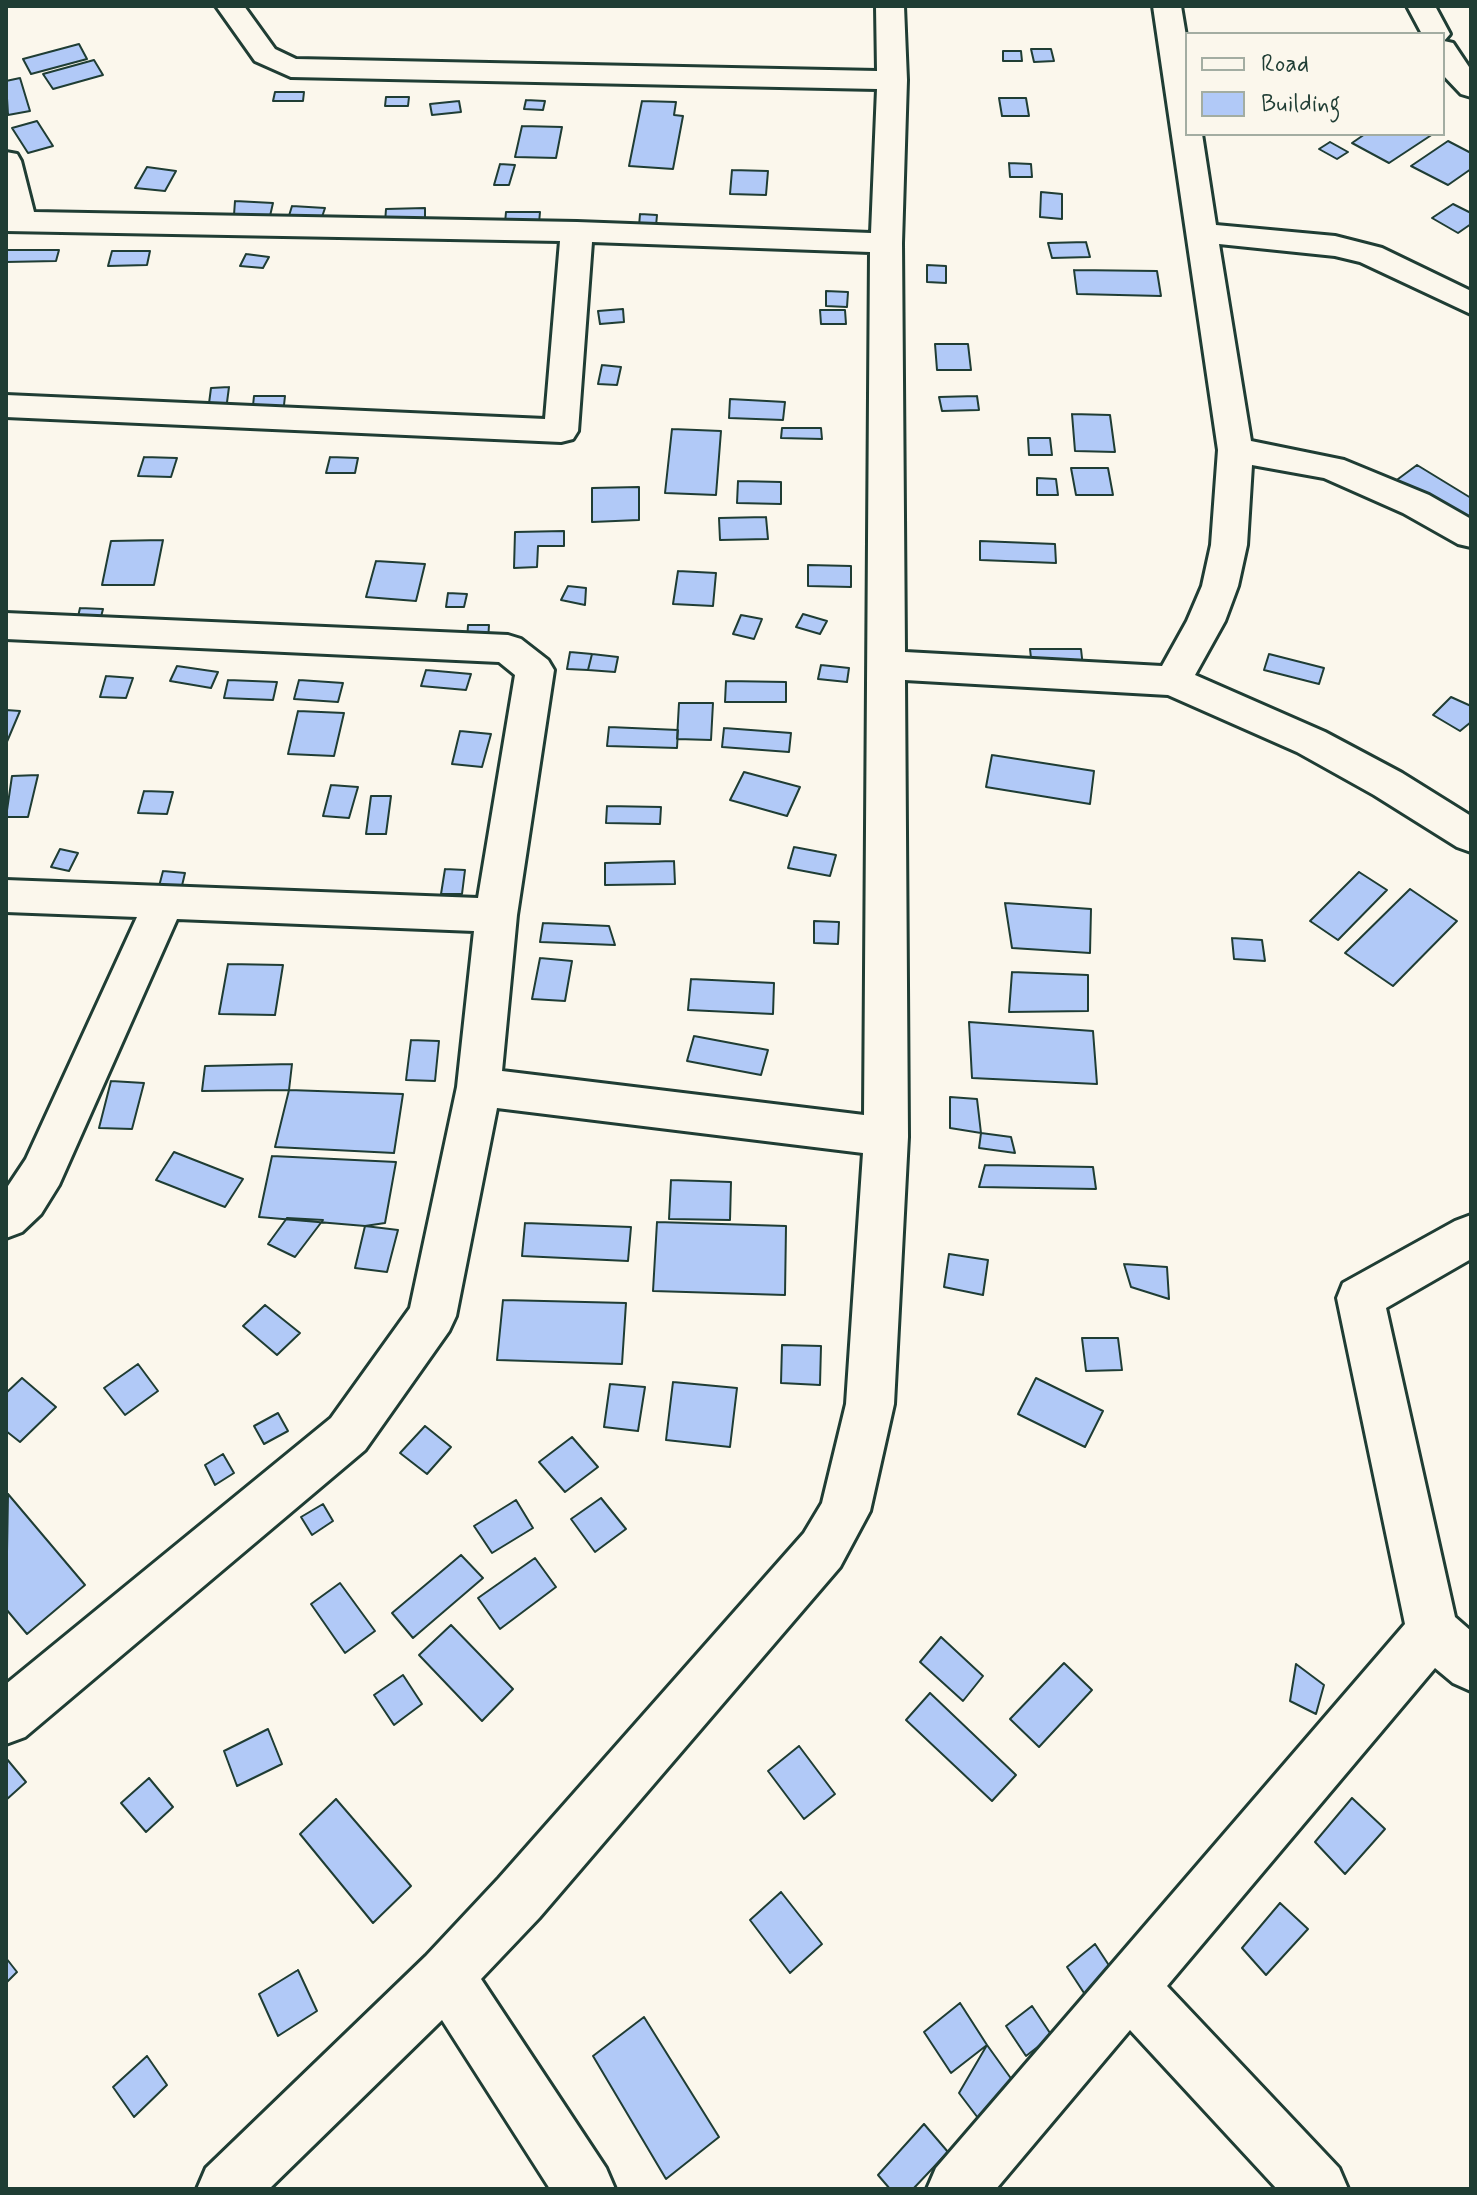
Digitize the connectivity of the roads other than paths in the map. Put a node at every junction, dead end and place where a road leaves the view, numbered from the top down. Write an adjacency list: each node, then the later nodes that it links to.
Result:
1 (230, 6): 7 (street)
2 (890, 6): 7 (street)
3 (1167, 6): 9 (street)
4 (1421, 6): 5 (street)
5 (1435, 32)
6 (1445, 53): 8 (street)
7 (892, 80): 15 (street)
8 (1471, 88)
9 (1185, 120)
10 (1188, 136): 14 (street)
11 (6, 161): 12 (street)
12 (13, 221): 13 (street)
13 (577, 232): 15 (street); 17 (street)
14 (1203, 233): 16 (street); 18 (street)
15 (886, 243): 21 (street)
16 (1471, 304)
17 (6, 406)
18 (1235, 450): 19 (street); 22 (street)
19 (1471, 535)
20 (6, 626): 26 (street)
21 (886, 665): 22 (street); 28 (street)
22 (1173, 681): 23 (street)
23 (1471, 836)
24 (6, 896): 25 (street)
25 (164, 903): 26 (street); 29 (street)
26 (496, 915): 27 (street)
27 (479, 1087): 28 (street); 33 (street)
28 (886, 1137): 34 (street)
29 (6, 1218)
30 (1471, 1235): 31 (street)
31 (1432, 1632): 32 (street); 35 (street)
32 (1471, 1665)
33 (6, 1718)
34 (446, 1976): 36 (street); 37 (street)
35 (1128, 1987): 38 (street); 39 (street)
36 (227, 2189)
37 (585, 2189)
38 (957, 2189)
39 (1318, 2189)

